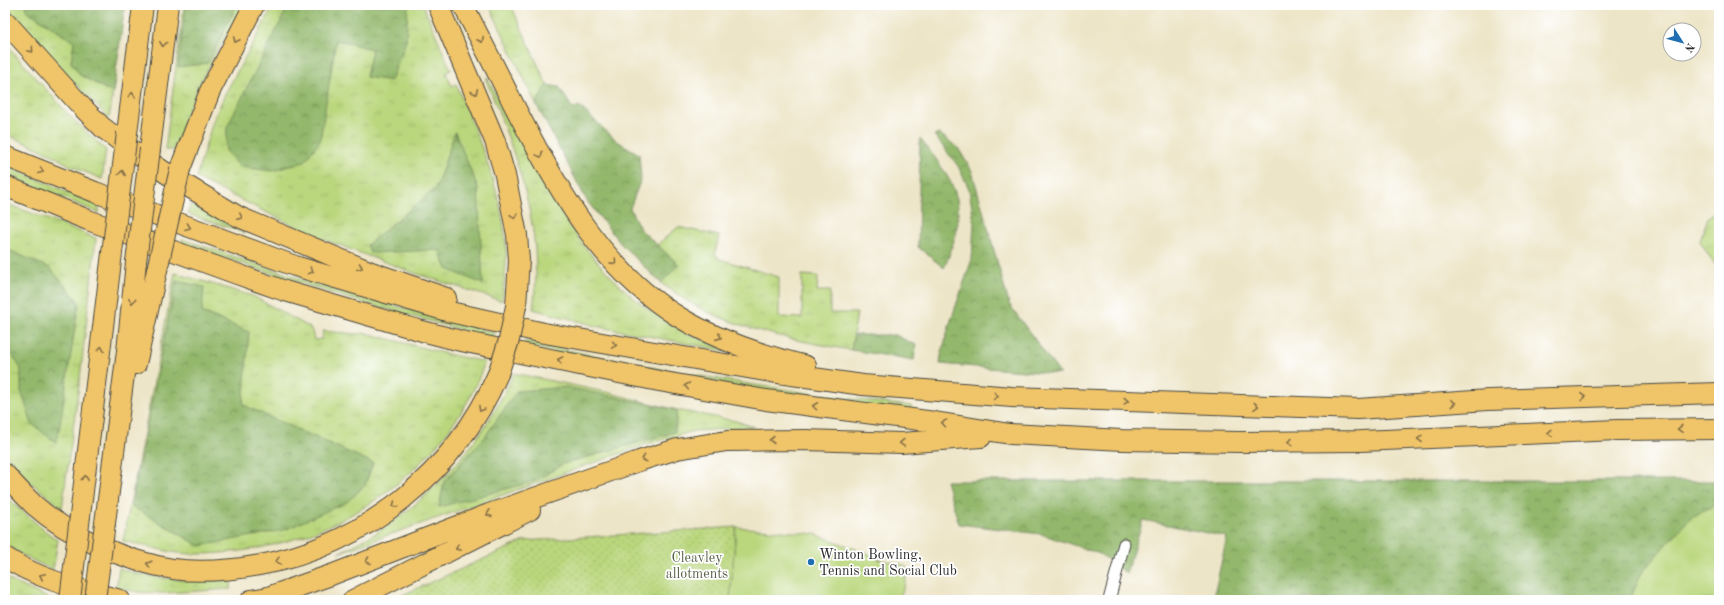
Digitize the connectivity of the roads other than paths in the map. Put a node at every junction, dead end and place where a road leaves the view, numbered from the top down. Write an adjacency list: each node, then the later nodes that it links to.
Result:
1 (143, 5): 19 (highway, one-way to 1, bridge)
2 (168, 5): 16 (highway, one-way to 16, bridge)
3 (254, 5): 16 (highway, one-way to 16, bridge)
4 (438, 5): 14 (highway, one-way to 14, bridge)
5 (463, 5): 10 (highway, one-way to 10)
6 (5, 21): 9 (highway, one-way to 9)
7 (5, 156): 9 (highway, one-way to 9)
8 (5, 186): 13 (highway, one-way to 8)
9 (544, 333): 10 (highway, one-way to 10)
10 (957, 392): 11 (highway, one-way to 11)
11 (1719, 393)
12 (1719, 429): 13 (highway, one-way to 13)
13 (1010, 434): 15 (highway, one-way to 15)
14 (5, 474)
15 (592, 478): 22 (highway, one-way to 22); 23 (highway, one-way to 23)
16 (110, 487): 20 (highway, bridge)
17 (1124, 544): 24 (street)
18 (5, 556): 21 (highway, one-way to 18)
19 (70, 600)
20 (95, 600)
21 (120, 600)
22 (251, 600)
23 (353, 600)
24 (1109, 600)

